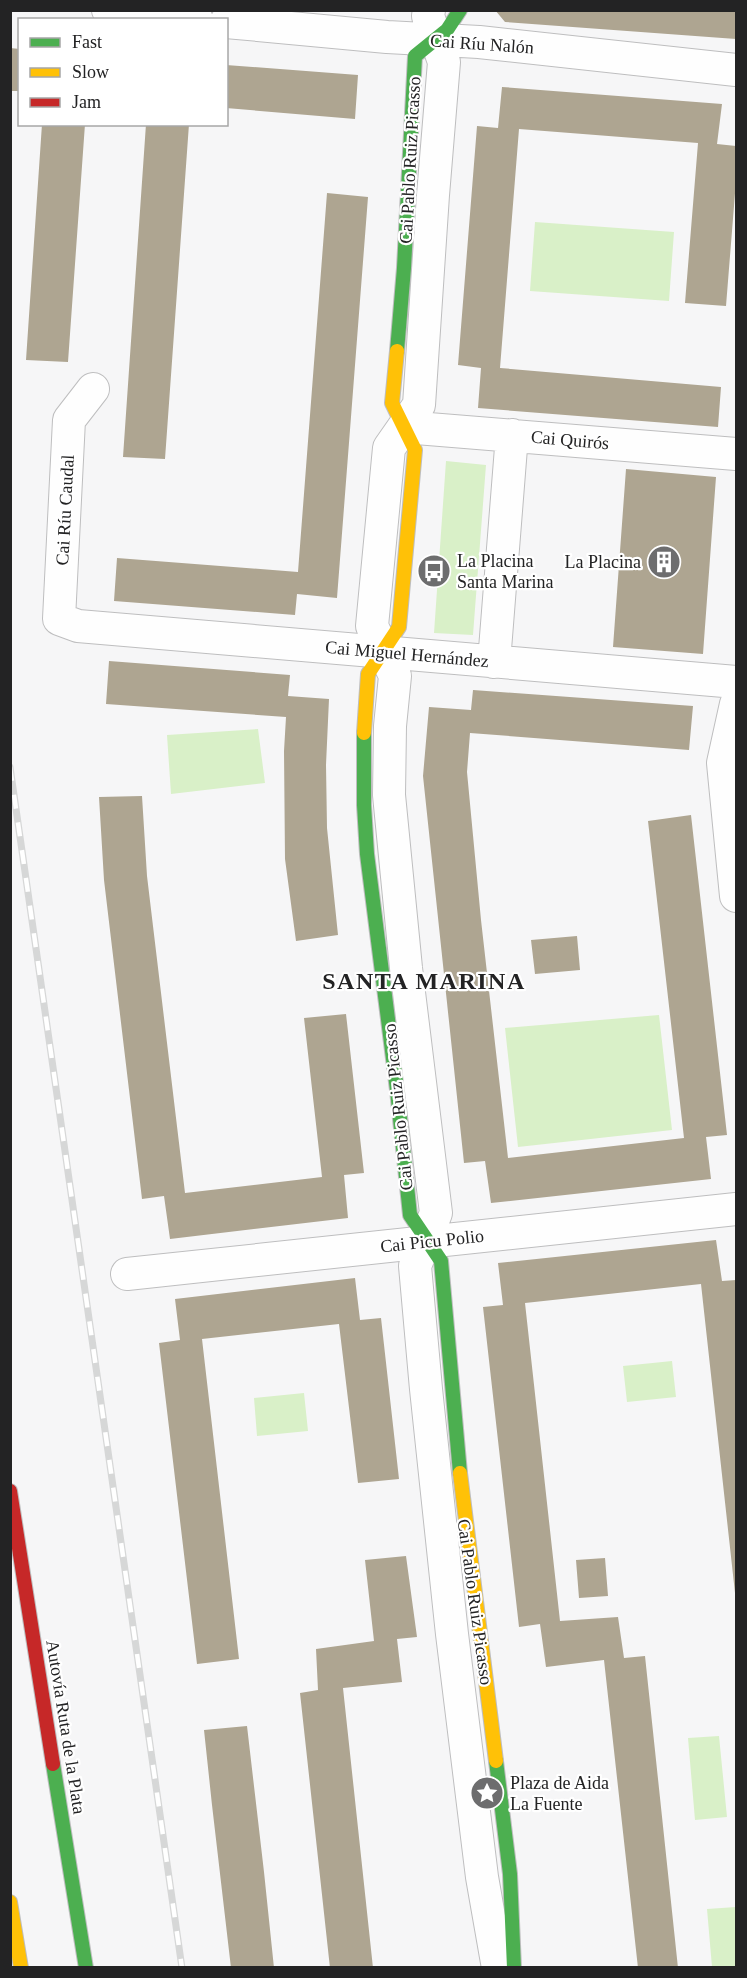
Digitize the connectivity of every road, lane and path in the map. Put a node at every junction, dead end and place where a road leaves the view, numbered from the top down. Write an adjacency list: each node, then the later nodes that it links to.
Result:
1 (108, 10): 4 (street)
2 (429, 10): 6 (street, Cai Pablo Ruiz Picasso)
3 (460, 10): 6 (main road)
4 (180, 18)
5 (228, 22): 6 (street, Cai Ríu Nalón)
6 (436, 40): 7 (street, Cai Ríu Nalón); 9 (street, Cai Pablo Ruiz Picasso)
7 (736, 70)
8 (93, 389): 12 (street, Cai Ríu Caudal)
9 (404, 427): 10 (street, Cai Quirós); 13 (street, Cai Pablo Ruiz Picasso)
10 (512, 435): 11 (street, Cai Quirós); 14 (street)
11 (736, 454)
12 (78, 626): 13 (street, Cai Miguel Hernández)
13 (384, 651): 14 (street, Cai Miguel Hernández); 19 (street, Cai Pablo Ruiz Picasso)
14 (494, 662): 15 (street, Cai Miguel Hernández)
15 (736, 682)
16 (736, 704): 17 (street)
17 (736, 896)
18 (736, 1209): 19 (street, Cai Picu Polio)
19 (426, 1241): 20 (street, Cai Picu Polio); 25 (street, Cai Pablo Ruiz Picasso); 26 (main road, Cai Pablo Ruiz Picasso)
20 (127, 1274)
21 (10, 1491): 24 (main road, Autovía Ruta de la Plata)
22 (10, 1902): 23 (main road)
23 (21, 1968)
24 (86, 1968)
25 (498, 1968)
26 (514, 1968)

